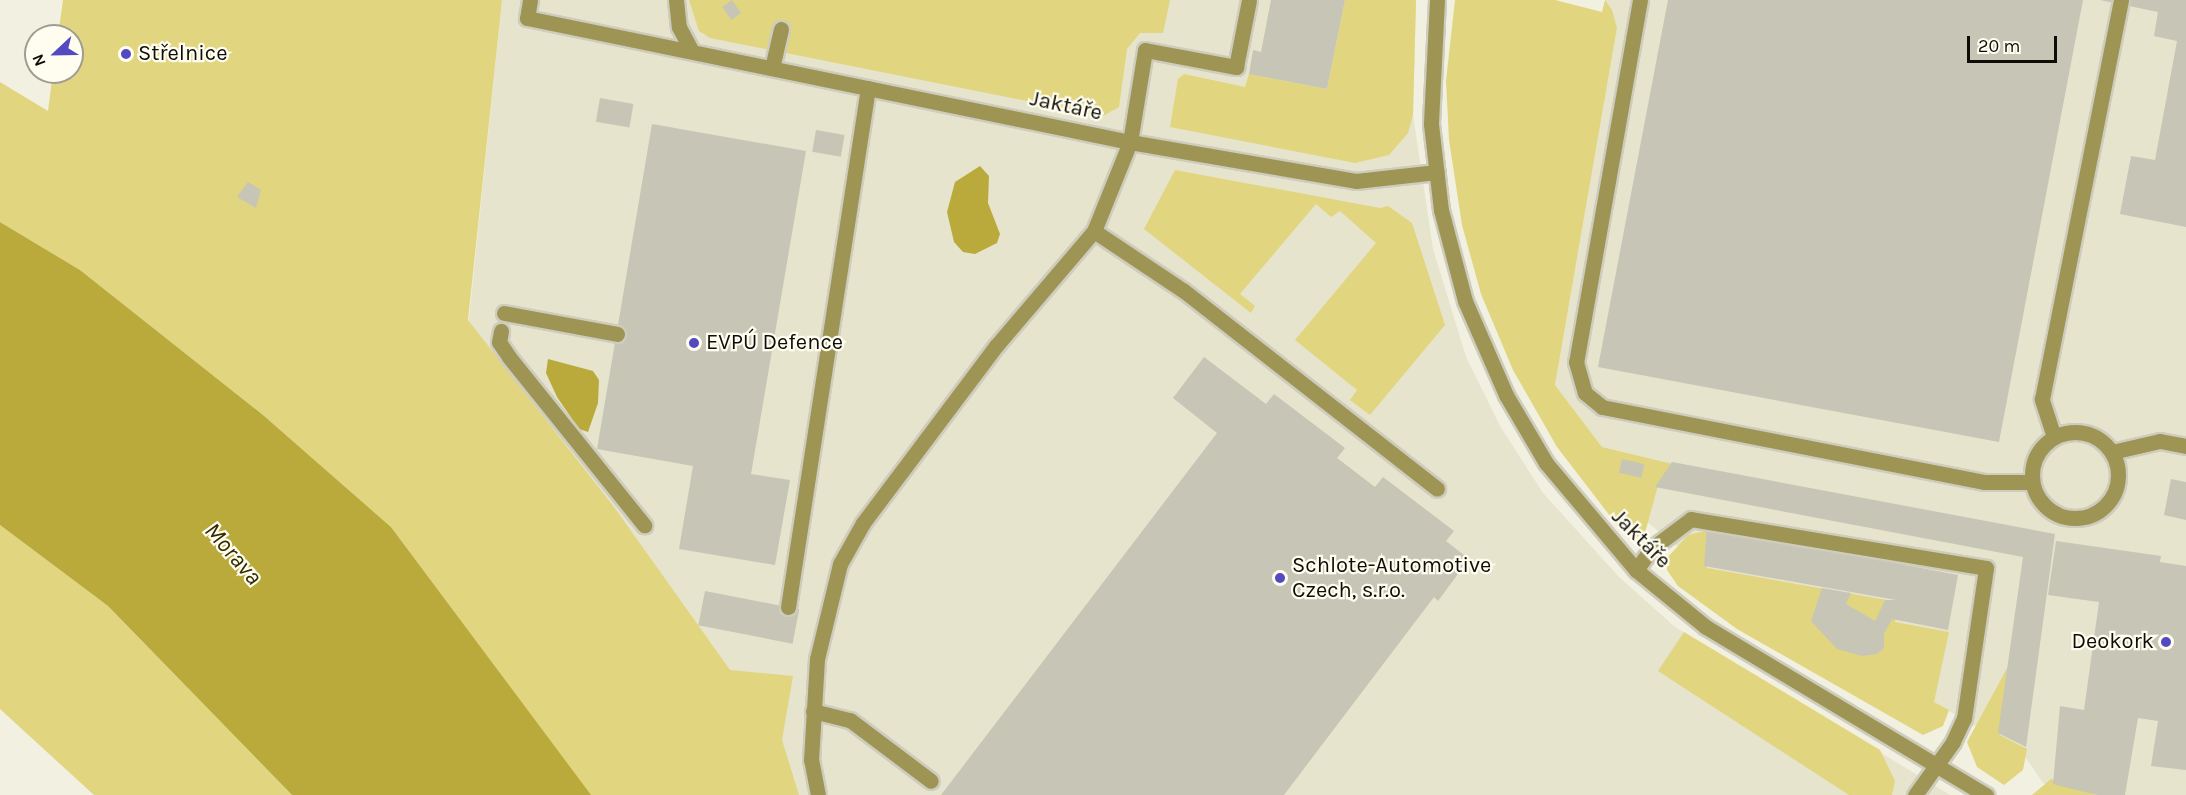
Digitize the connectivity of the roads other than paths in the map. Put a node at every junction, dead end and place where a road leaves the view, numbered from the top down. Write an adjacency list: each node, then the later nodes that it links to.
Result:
1 (530, 0): 8 (street, Jaktáře)
2 (676, 0): 8 (street)
3 (1249, 0): 11 (street)
4 (1437, 0): 12 (street, Jaktáře)
5 (1640, 0): 20 (street)
6 (2121, 0): 17 (street)
7 (781, 28): 9 (street)
8 (691, 50): 9 (street, Jaktáře)
9 (771, 68): 10 (street, Jaktáře)
10 (868, 88): 11 (street, Jaktáře); 24 (street)
11 (1130, 142): 12 (street, Jaktáře); 13 (street)
12 (1436, 172): 23 (street, Jaktáře)
13 (1094, 231): 21 (street); 25 (street)
14 (504, 313): 16 (street)
15 (501, 331): 22 (street)
16 (617, 334)
17 (2054, 437): 19 (street); 20 (street)
18 (2186, 446): 19 (street)
19 (2112, 452): 20 (street)
20 (2032, 482)
21 (1437, 489)
22 (644, 525)
23 (1636, 570): 26 (street, Jaktáře); 26 (street)
24 (788, 607)
25 (813, 711): 27 (street); 28 (street)
26 (1939, 764): 29 (street); 30 (street, Jaktáře)
27 (932, 781)
28 (818, 795)
29 (1915, 795)
30 (1986, 795)

